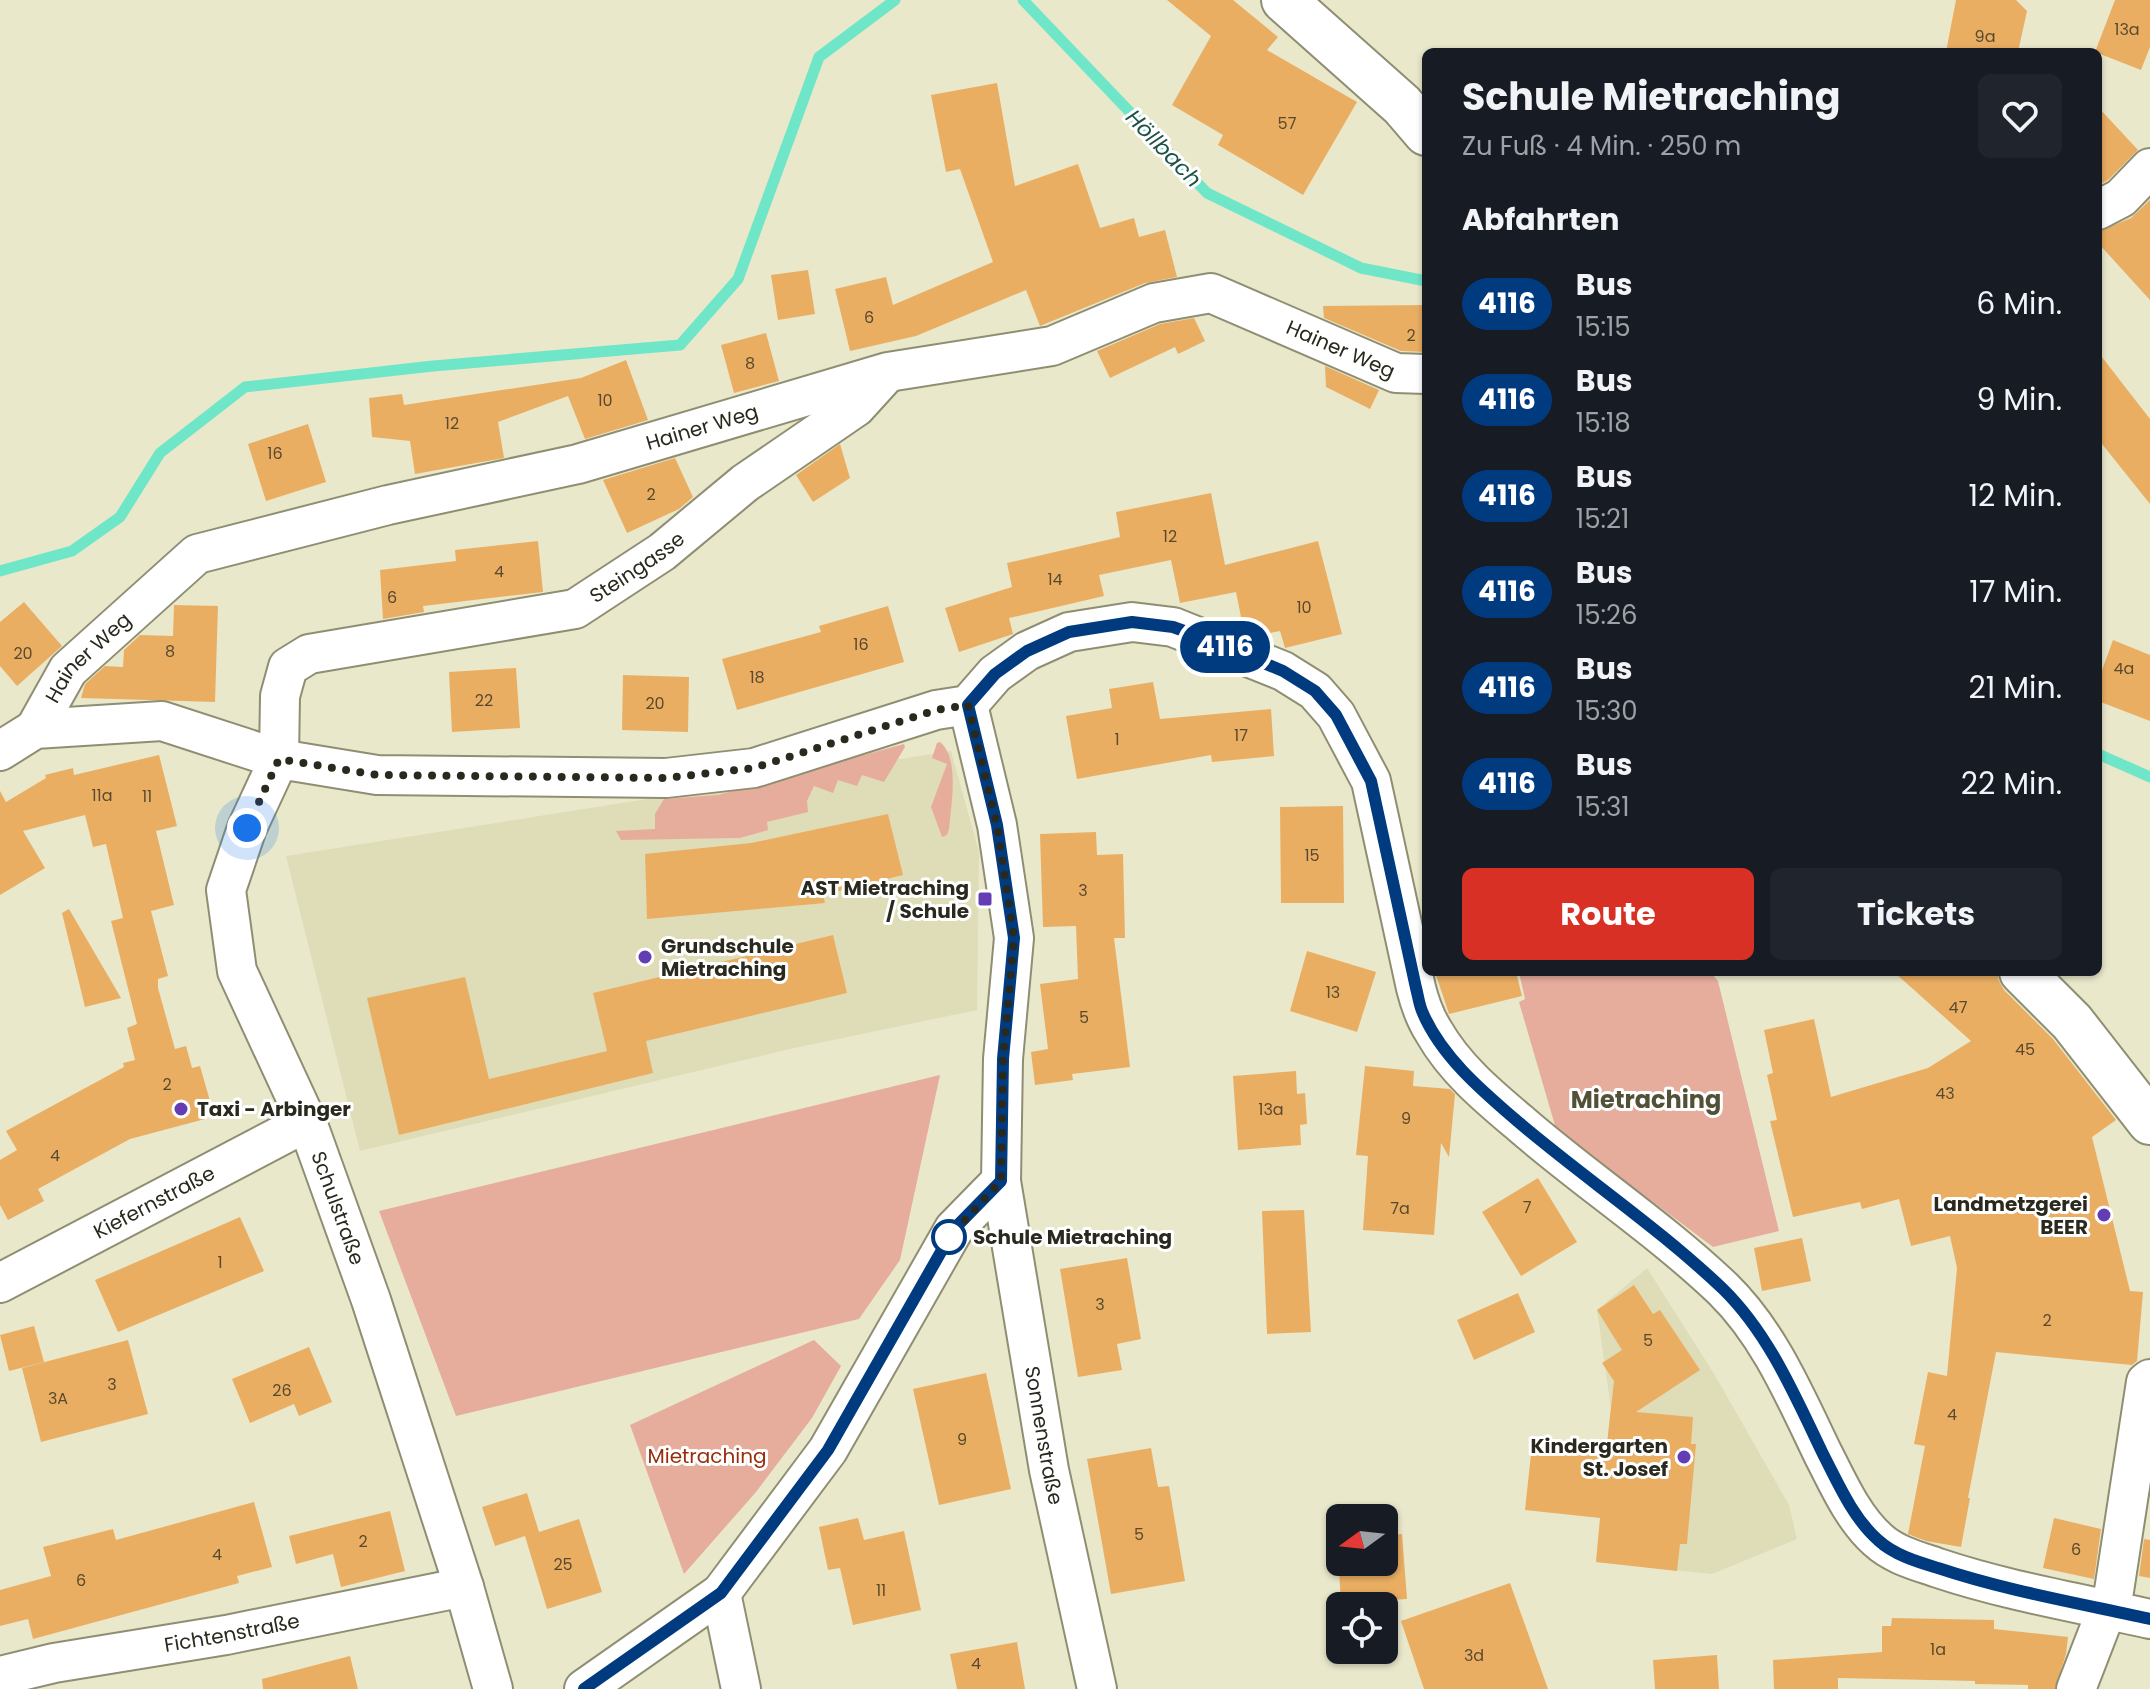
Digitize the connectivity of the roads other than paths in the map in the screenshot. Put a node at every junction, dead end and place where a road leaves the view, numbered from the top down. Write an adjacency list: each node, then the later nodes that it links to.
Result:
1 (1284, 0): 2 (main road)
2 (1422, 128)
3 (2150, 168): 4 (street)
4 (2102, 208)
5 (888, 372): 6 (street, Hainer Weg); 8 (street, Hainer Weg); 10 (street, Steingasse)
6 (1422, 374)
7 (968, 705): 10 (street); 14 (street, Sonnenstraße); 19 (street)
8 (35, 729): 9 (street, Hainer Weg); 10 (street, Hainer Weg)
9 (0, 751)
10 (279, 759): 12 (street, Schulstraße)
11 (2026, 976): 13 (main road)
12 (307, 1122): 15 (street, Kiefernstraße); 17 (street, Schulstraße)
13 (2150, 1122)
14 (1001, 1181): 18 (street); 25 (street, Sonnenstraße)
15 (0, 1283)
16 (2150, 1379): 19 (street)
17 (464, 1587): 21 (street, Fichtenstraße); 22 (street, Schulstraße)
18 (721, 1593): 23 (street); 24 (street)
19 (2107, 1609): 20 (street); 26 (street)
20 (2150, 1619)
21 (0, 1676)
22 (493, 1689)
23 (584, 1689)
24 (741, 1689)
25 (1097, 1689)
26 (2076, 1689)

